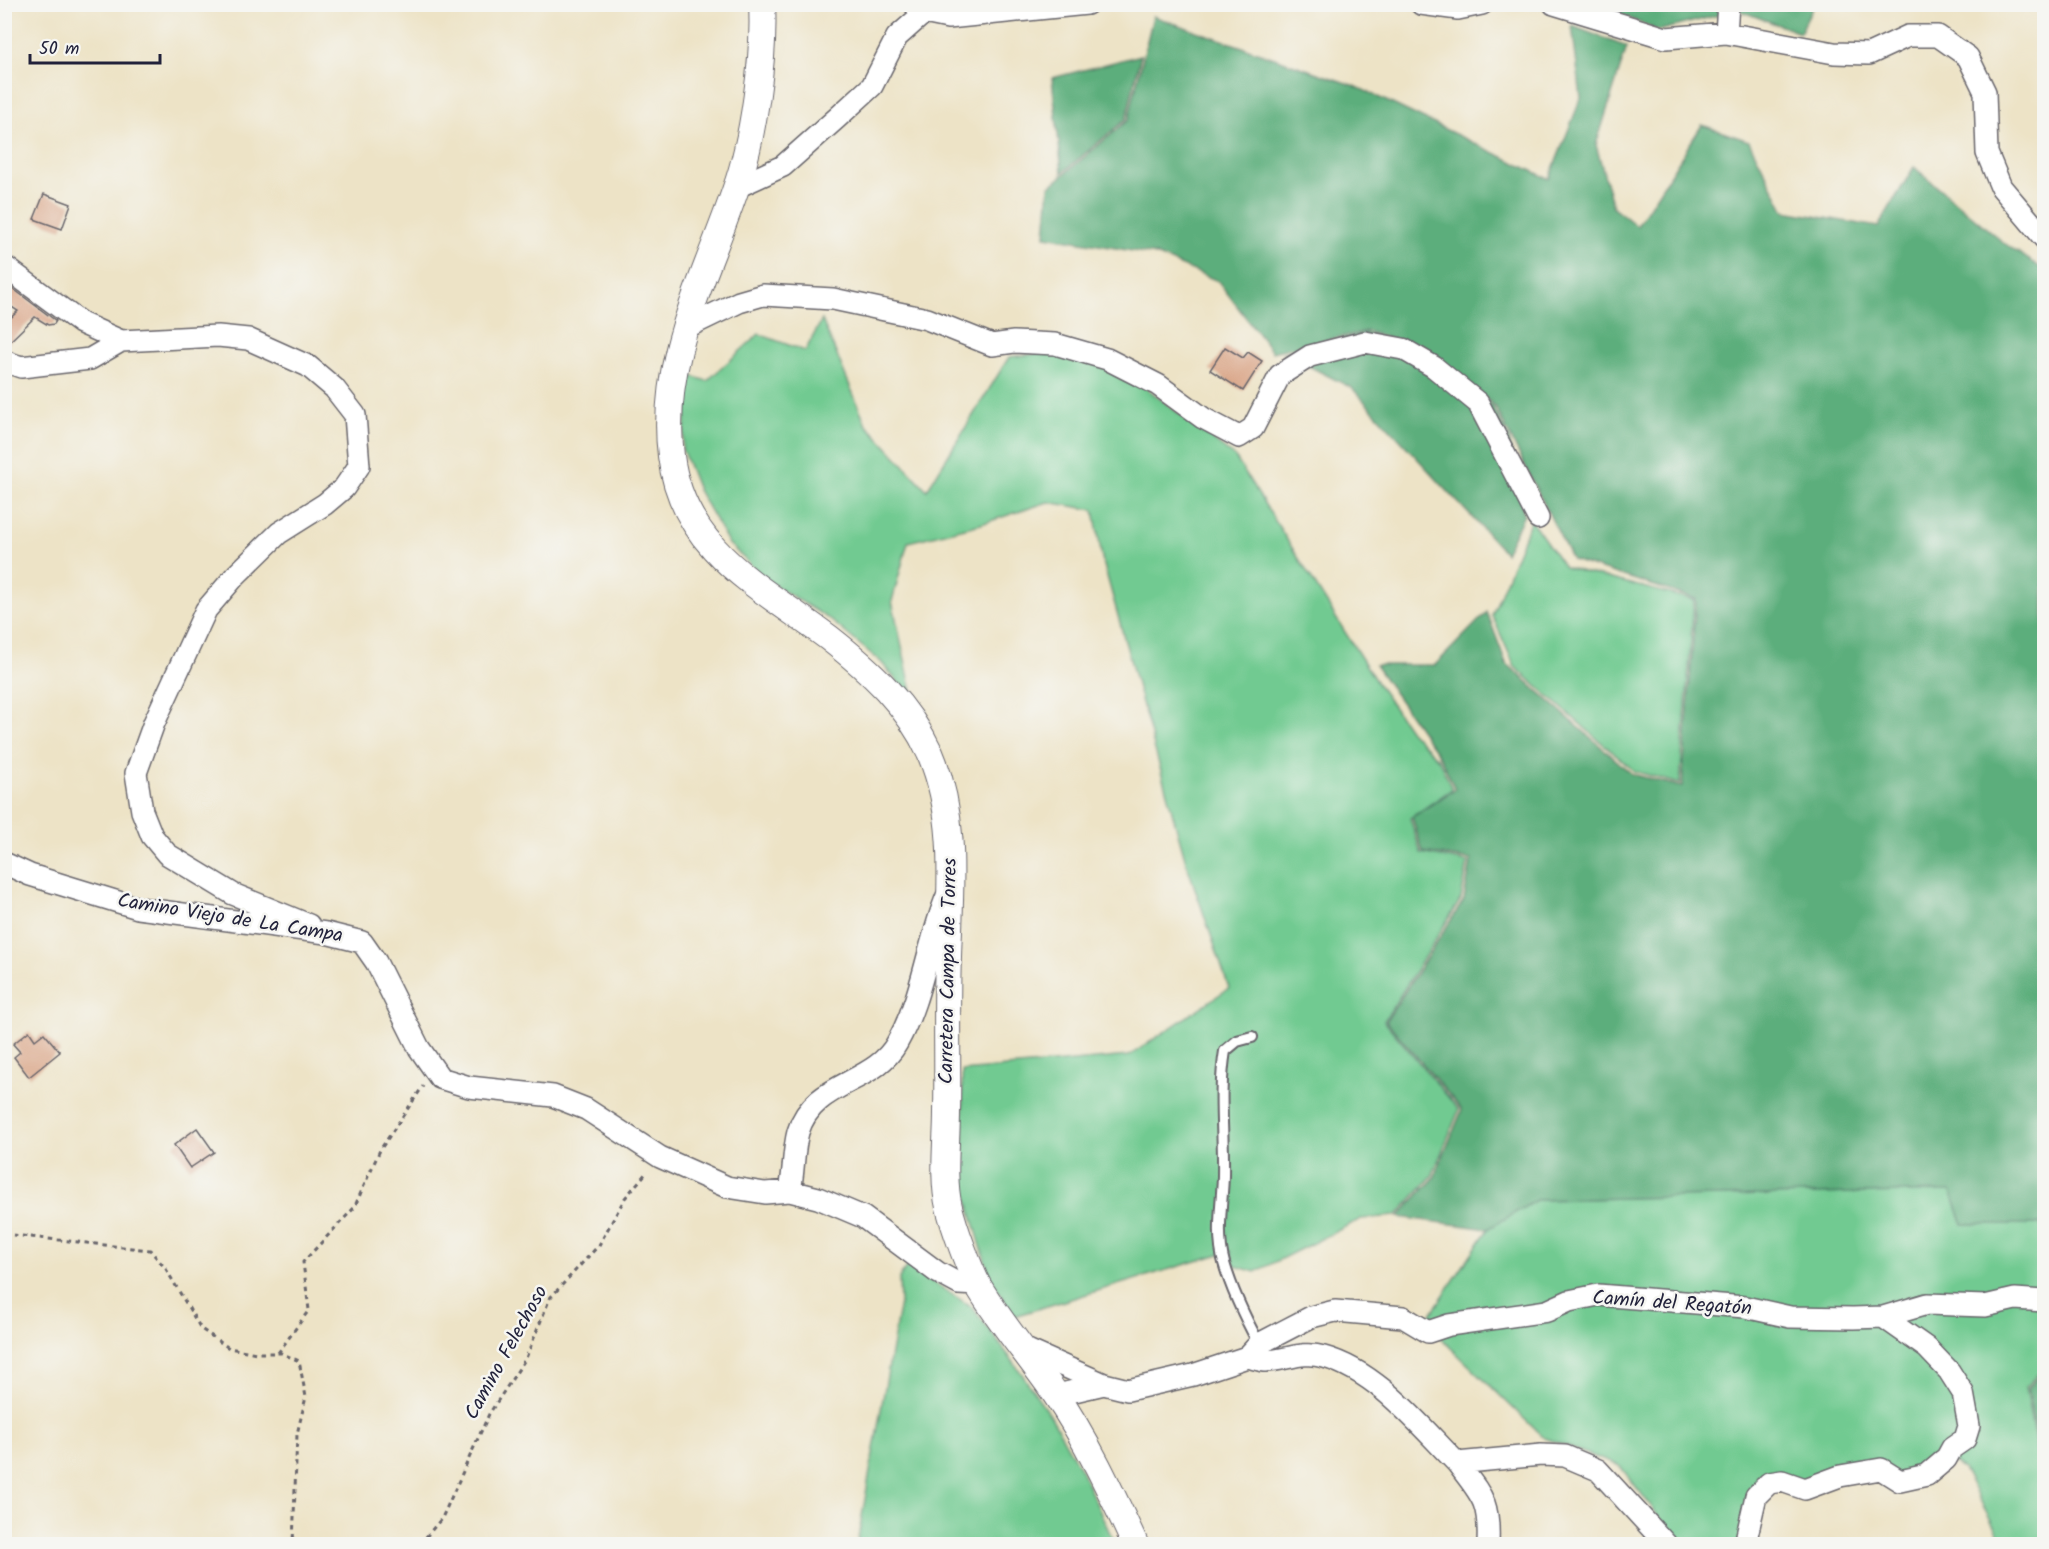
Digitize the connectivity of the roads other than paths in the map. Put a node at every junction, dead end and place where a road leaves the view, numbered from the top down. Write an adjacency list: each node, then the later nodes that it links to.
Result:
1 (762, 4): 9 (street, Carretera Campa de Torres)
2 (1420, 4): 3 (street)
3 (1482, 4)
4 (1554, 4): 8 (street)
5 (1728, 4): 8 (street)
6 (1067, 6): 7 (street)
7 (919, 9): 9 (street)
8 (1726, 33): 10 (street)
9 (737, 187): 12 (street, Carretera Campa de Torres)
10 (2044, 238)
11 (4, 266): 13 (street)
12 (683, 329): 15 (street); 17 (street, Carretera Campa de Torres)
13 (121, 341): 14 (street); 18 (street)
14 (4, 361)
15 (1538, 518)
16 (4, 863): 18 (street, Camino Viejo de La Campa)
17 (952, 883): 20 (street); 21 (street, Carretera Campa de Torres)
18 (326, 933): 20 (street, Camino Viejo de La Campa)
19 (1252, 1037): 25 (lane)
20 (790, 1191): 21 (street, Camino Viejo de La Campa)
21 (978, 1285): 24 (street, Carretera Campa de Torres)
22 (2044, 1301): 23 (street, Camín del Regatón)
23 (1884, 1317): 25 (street, Camín del Regatón); 32 (street)
24 (1023, 1348): 26 (street); 27 (street, Carretera Campa de Torres)
25 (1253, 1350): 26 (street); 28 (street)
26 (1104, 1384): 27 (street)
27 (1057, 1395): 29 (street, Carretera Campa de Torres)
28 (1457, 1463): 30 (street); 31 (street)
29 (1135, 1545)
30 (1488, 1545)
31 (1666, 1545)
32 (1745, 1545)

